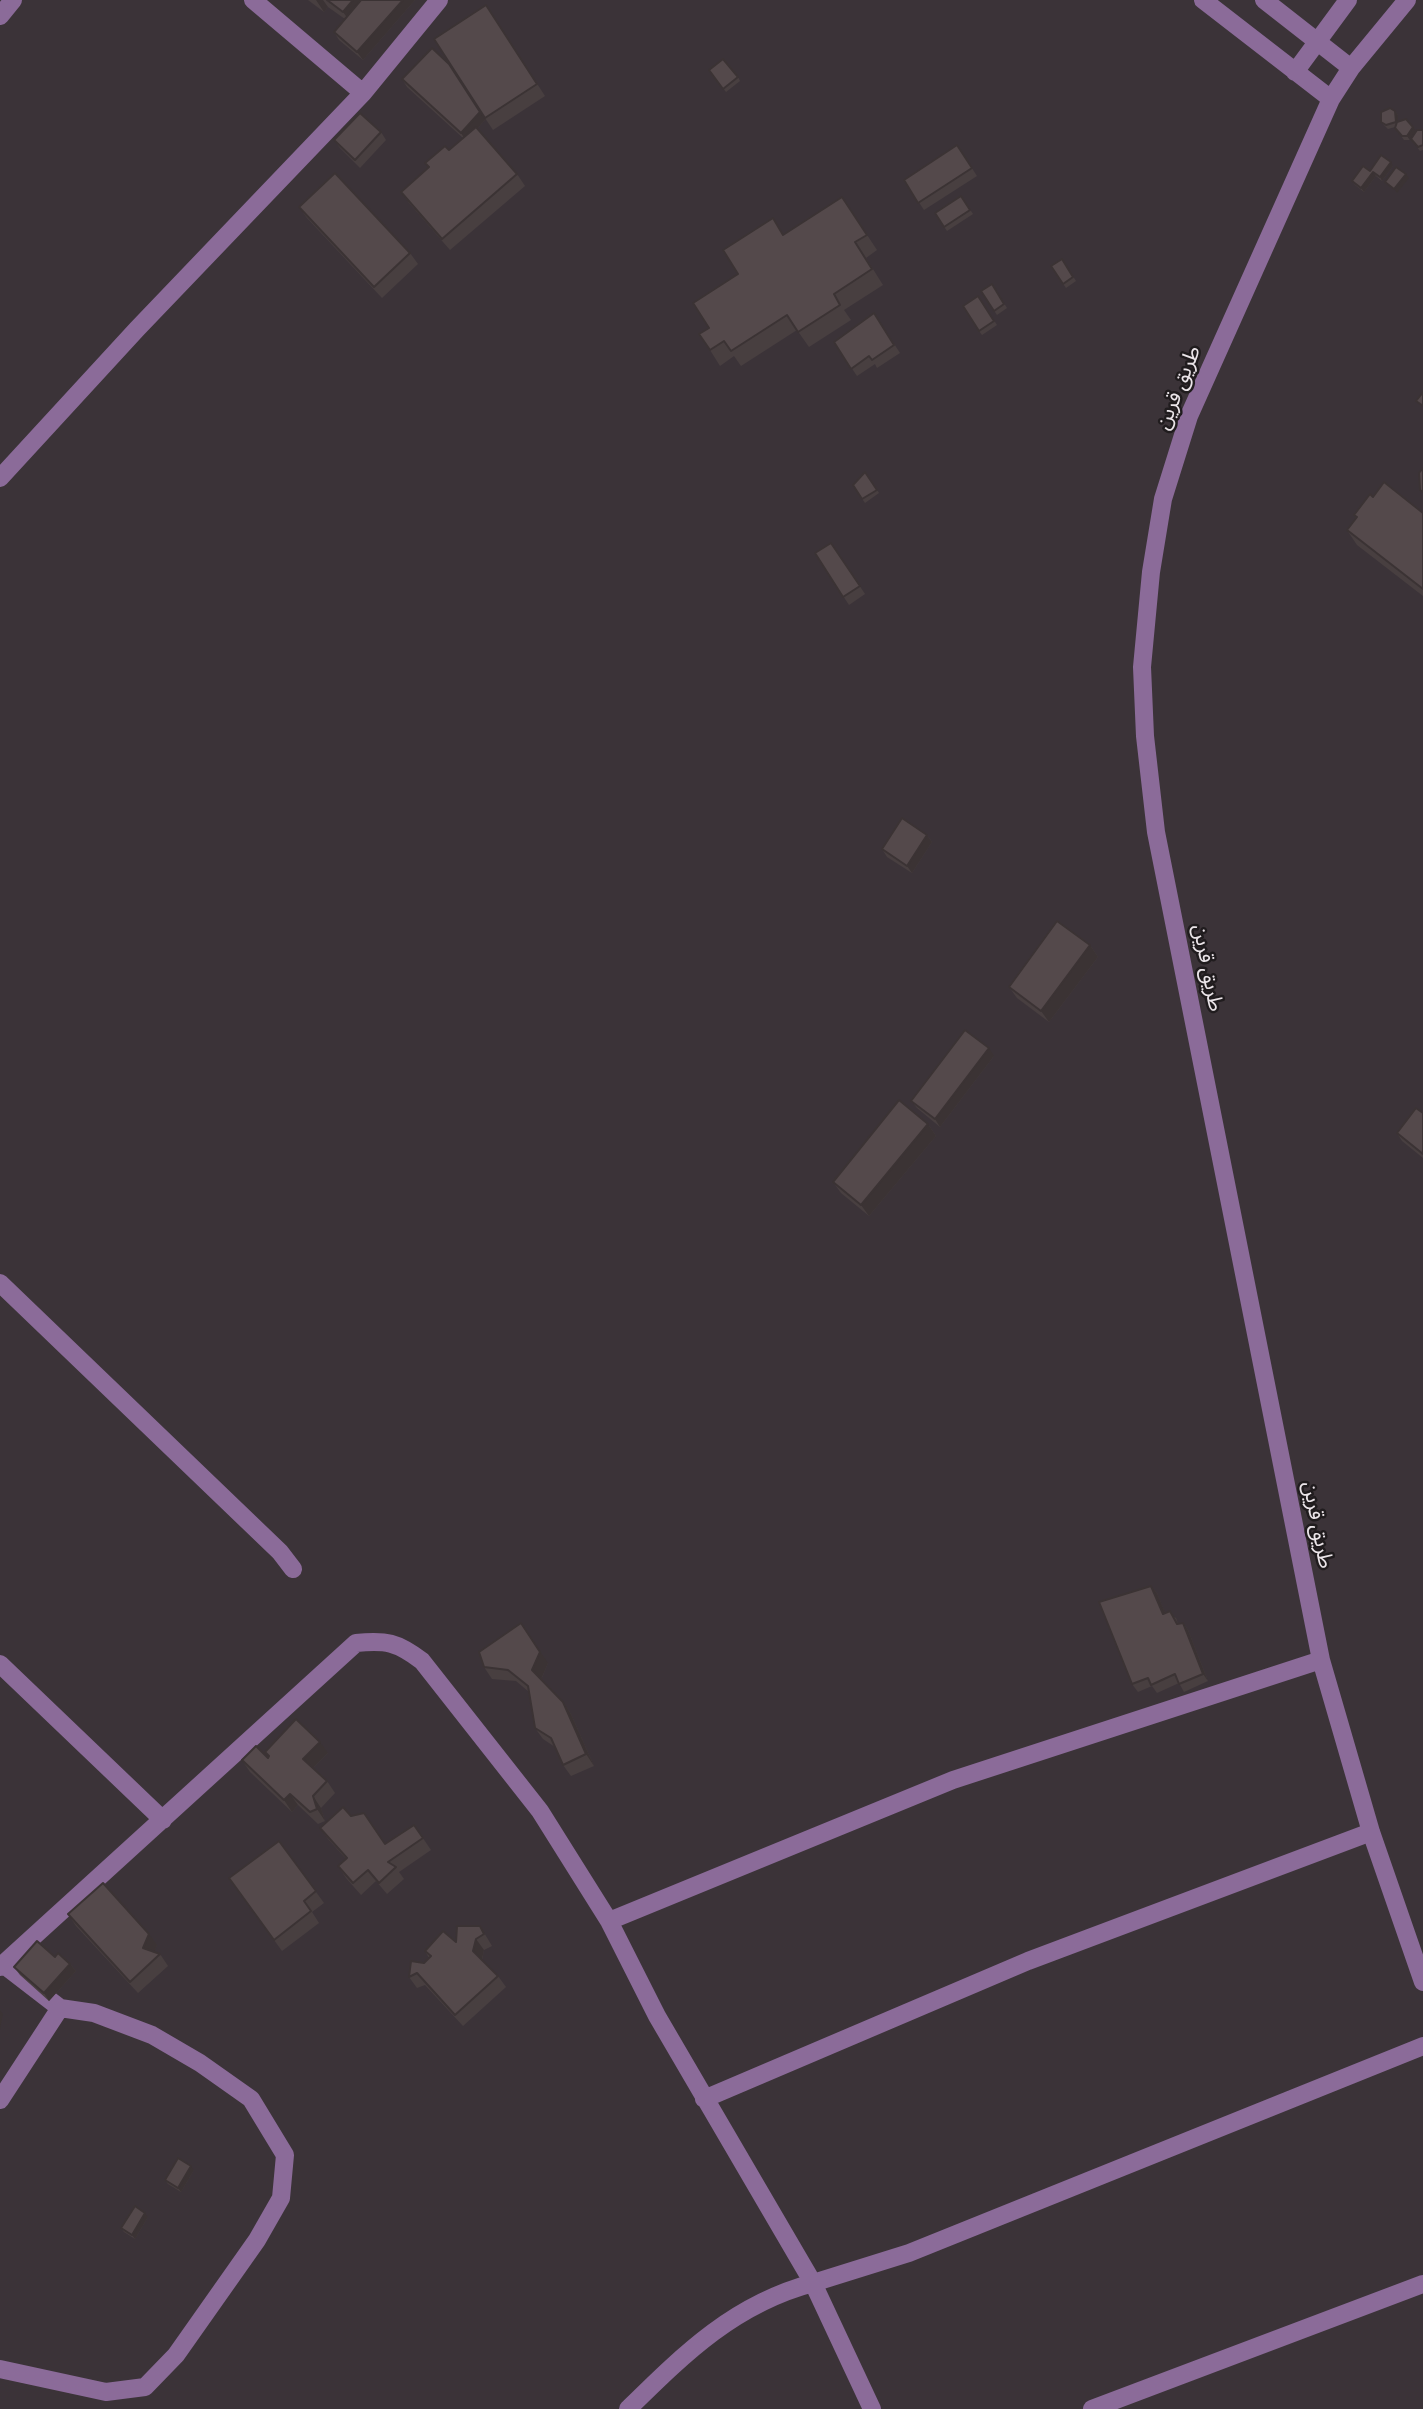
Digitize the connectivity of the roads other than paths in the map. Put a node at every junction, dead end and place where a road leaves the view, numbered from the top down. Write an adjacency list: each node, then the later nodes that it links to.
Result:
1 (13, 0): 8 (street)
2 (253, 0): 12 (street)
3 (439, 0): 12 (street)
4 (1203, 0): 11 (street)
5 (1264, 0): 9 (street)
6 (1348, 0): 9 (street)
7 (1407, 0): 10 (street, طريق قرين)
8 (0, 16)
9 (1317, 41): 10 (street); 11 (street)
10 (1351, 68): 13 (street, طريق قرين)
11 (1296, 72): 13 (street)
12 (363, 93): 14 (street)
13 (1331, 99): 17 (street, طريق قرين)
14 (0, 478)
15 (0, 1283): 16 (street)
16 (293, 1569)
17 (1321, 1660): 20 (street, طريق قرين); 21 (street)
18 (0, 1664): 19 (street)
19 (163, 1820): 21 (street); 22 (street)
20 (1371, 1832): 23 (street, طريق قرين); 26 (street)
21 (609, 1921): 26 (street)
22 (2, 1966): 24 (street)
23 (1423, 1982)
24 (60, 2008): 27 (street); 30 (street)
25 (1423, 2046): 28 (street)
26 (704, 2099): 28 (street)
27 (0, 2100)
28 (813, 2283): 31 (street); 32 (street)
29 (1423, 2284): 33 (street)
30 (0, 2369)
31 (628, 2409)
32 (872, 2409)
33 (1092, 2409)

